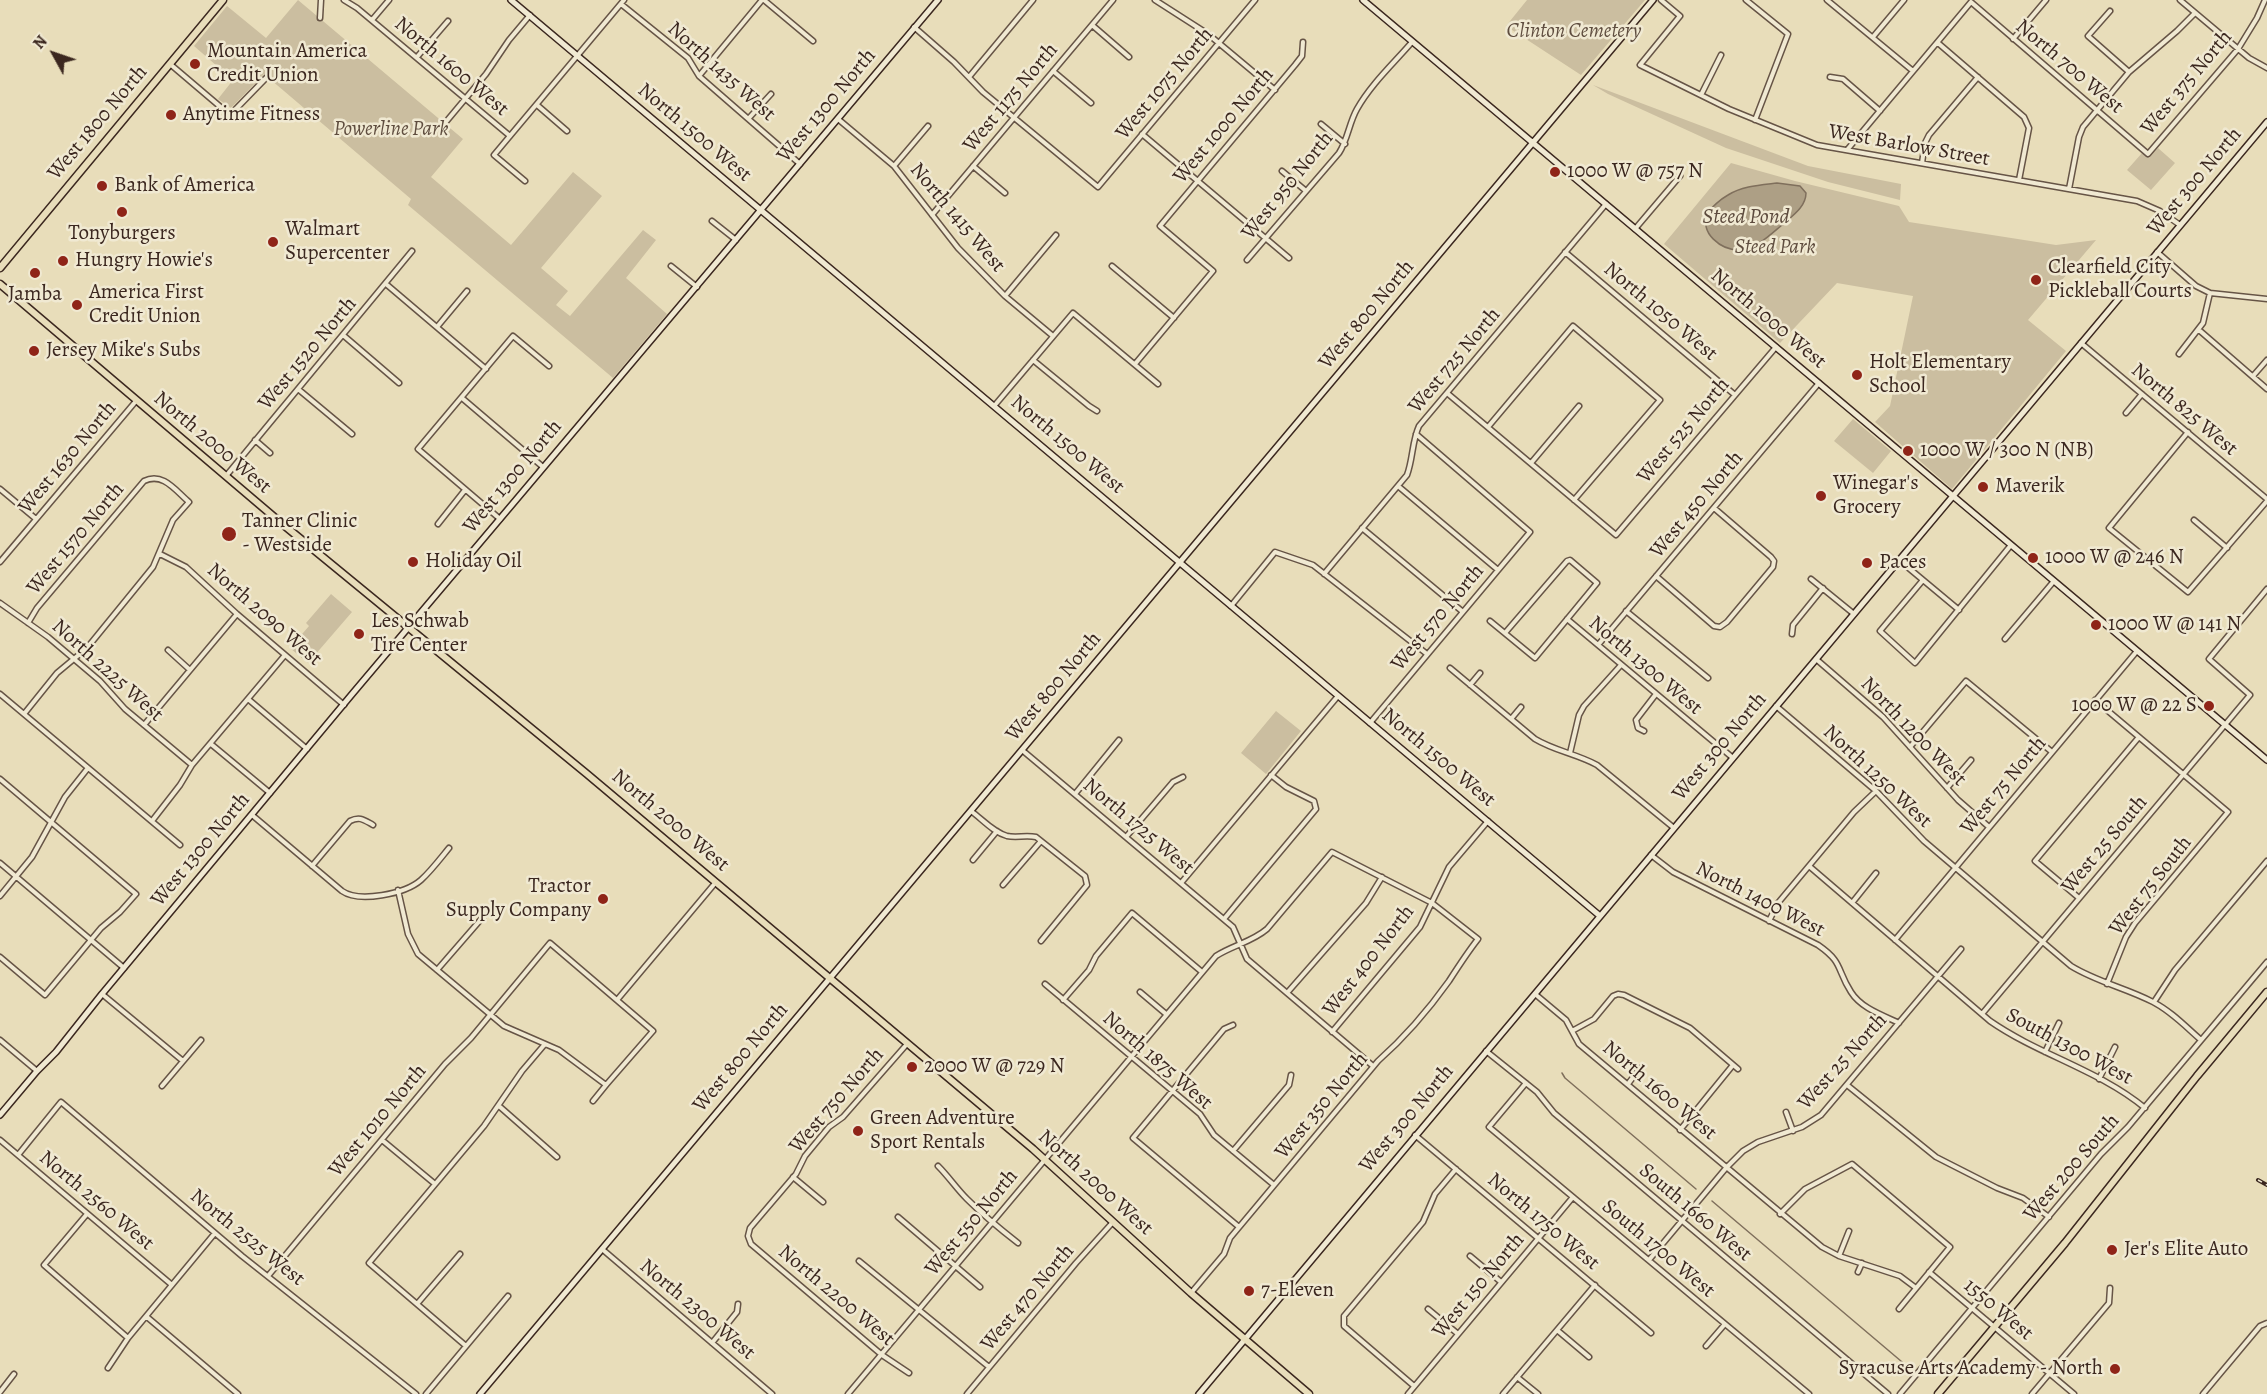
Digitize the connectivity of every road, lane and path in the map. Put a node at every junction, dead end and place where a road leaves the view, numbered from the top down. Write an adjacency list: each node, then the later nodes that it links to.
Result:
1 (223, 0): 45 (main road, West 1800 North)
2 (321, 0): 28 (street)
3 (344, 0): 29 (street, North 1600 West)
4 (389, 0): 29 (street)
5 (763, 0): 35 (street); 50 (street)
6 (938, 0): 32 (street, West 1300 North)
7 (1033, 0): 51 (street)
8 (1113, 0): 31 (street, West 1175 North)
9 (1155, 0): 39 (street)
10 (1255, 0): 39 (street, West 1075 North)
11 (1362, 0): 37 (street, North 1000 West)
12 (1653, 0): 74 (street, West 800 North)
13 (1661, 0): 57 (street, West Barlow Street)
14 (1746, 0): 66 (street)
15 (1827, 0): 23 (street)
16 (1836, 0): 23 (street)
17 (1904, 0): 33 (street)
18 (2046, 0): 34 (street)
19 (2180, 0): 26 (street)
20 (2265, 0): 24 (street, West 375 North)
21 (515, 1): 27 (street, North 1500 West)
22 (623, 2): 43 (street); 50 (street, North 1435 West)
23 (1832, 4): 33 (street)
24 (2265, 7): 40 (street, West 375 North)
25 (2109, 11): 49 (street)
26 (2195, 13): 40 (street); 49 (street)
27 (530, 15): 43 (street, North 1500 West); 58 (street)
28 (320, 18)
29 (372, 20): 42 (street, North 1600 West)
30 (448, 21): 42 (street)
31 (1092, 25): 44 (street); 47 (street, West 1175 North)
32 (915, 27): 51 (street); 65 (street, West 1300 North)
33 (1873, 37): 48 (street)
34 (2013, 39): 38 (street, North 700 West); 62 (street, North 700 West)
35 (813, 41)
36 (1304, 42): 55 (street, West 1000 North)
37 (1412, 42): 74 (street, North 1000 West); 75 (street, West 950 North)
38 (1938, 42): 48 (street); 53 (street)
39 (1219, 43): 55 (street); 72 (street, West 1075 North)
40 (2238, 49): 46 (street); 77 (street, West 375 North)
41 (1721, 55): 57 (street)
42 (417, 57): 58 (street, North 1600 West)
43 (577, 57): 60 (street); 91 (street, North 1500 West)
44 (1130, 57)
45 (169, 64): 54 (street); 106 (main road, West 1800 North)
46 (2267, 68)
47 (1053, 71): 59 (street); 63 (street, West 1175 North)
48 (1913, 71): 61 (street)
49 (2129, 72): 62 (street)
50 (699, 76): 64 (street, North 1435 West)
51 (969, 77): 63 (street)
52 (1830, 77): 61 (street)
53 (1978, 77): 78 (street); 85 (street)
54 (266, 78)
55 (1275, 90): 84 (street, West 1000 North)
56 (771, 94): 64 (street)
57 (1701, 95): 66 (street, West Barlow Street)
58 (466, 98): 67 (street); 73 (street, North 1600 West)
59 (1091, 103)
60 (537, 105): 71 (street); 73 (street)
61 (1880, 111): 76 (street)
62 (2097, 111): 77 (street, North 700 West); 87 (street)
63 (1014, 117): 72 (street, West 1075 North); 81 (street, West 1175 North)
64 (749, 118): 79 (street, North 1435 West)
65 (838, 119): 79 (street, West 1300 North); 80 (street, North 1415 West)
66 (1755, 120): 76 (street, West Barlow Street)
67 (445, 123)
68 (2267, 123): 94 (street, West 300 North)
69 (1321, 124): 75 (street)
70 (928, 126): 80 (street)
71 (567, 130)
72 (1143, 134): 84 (street)
73 (510, 136): 86 (street)
74 (1532, 143): 90 (street, North 1000 West); 168 (street, West 800 North)
75 (1345, 144): 88 (street, West 950 North)
76 (1847, 150): 78 (street, West Barlow Street)
77 (2148, 154)
78 (1922, 163): 85 (street, West Barlow Street)
79 (800, 164): 91 (street, West 1300 North)
80 (894, 166): 92 (street, North 1415 West)
81 (973, 166): 89 (street); 92 (street, West 1175 North)
82 (1282, 171): 88 (street)
83 (1680, 177): 95 (street)
84 (1198, 180): 97 (street); 114 (street, West 1000 North)
85 (2019, 180): 87 (street, West Barlow Street)
86 (525, 181)
87 (2069, 189): 94 (street, West Barlow Street)
88 (1306, 191): 97 (street, West 950 North)
89 (1005, 193)
90 (1606, 204): 95 (street, North 1000 West); 100 (street, West 725 North)
91 (760, 211): 98 (street, West 1300 North); 138 (street, North 1500 West)
92 (932, 214): 112 (street, North 1415 West)
93 (712, 221): 98 (street)
94 (2180, 225): 101 (street, West 300 North)
95 (1635, 229): 120 (street, North 1000 West)
96 (1056, 235): 112 (street)
97 (1266, 238): 102 (street); 103 (street, West 950 North)
98 (736, 240): 109 (street, West 1300 North)
99 (412, 252): 107 (street, West 1520 North)
100 (1565, 252): 133 (street, West 725 North); 135 (street, North 1050 West)
101 (2157, 252): 111 (street); 119 (street, West 300 North)
102 (1289, 258)
103 (1247, 260)
104 (672, 266): 109 (street)
105 (1112, 266): 114 (street)
106 (0, 268)
107 (386, 284): 115 (street); 117 (street, West 1520 North)
108 (0, 285): 137 (main road, North 2000 West)
109 (696, 287): 149 (street, West 1300 North)
110 (467, 291): 115 (street)
111 (2211, 293): 113 (street); 116 (street)
112 (1005, 296): 118 (street, North 1415 West)
113 (2267, 299)
114 (1174, 318): 124 (street)
115 (437, 327): 126 (street)
116 (2199, 330): 121 (street); 127 (street)
117 (343, 335): 128 (street); 132 (street, West 1520 North)
118 (1053, 336): 122 (street); 124 (street)
119 (2081, 343): 134 (street, North 825 West); 154 (street, West 300 North)
120 (1776, 347): 129 (street, North 1000 West); 135 (street, West 525 North)
121 (2179, 354)
122 (1033, 360): 138 (street); 140 (street)
123 (2267, 360): 127 (street)
124 (1135, 364): 130 (street)
125 (549, 366): 126 (street)
126 (486, 369): 136 (street)
127 (2253, 376): 131 (street)
128 (399, 383)
129 (1819, 383): 154 (street, North 1000 West); 157 (street, West 450 North)
130 (1158, 384)
131 (2267, 388)
132 (298, 389): 144 (street); 146 (street, West 1520 North)
133 (1447, 393): 142 (street); 145 (street, West 725 North)
134 (2142, 394): 141 (street); 143 (street, North 825 West)
135 (1735, 395): 155 (street, West 525 North)
136 (462, 398): 149 (street); 153 (street)
137 (136, 401): 150 (main road, North 2000 West); 158 (street, West 1630 North)
138 (995, 405): 168 (street, North 1500 West)
139 (1579, 406): 148 (street)
140 (1097, 411)
141 (2126, 413)
142 (1488, 428): 148 (street); 155 (street)
143 (2188, 432): 156 (street, North 825 West); 164 (street)
144 (352, 434)
145 (1415, 434): 151 (street, West 725 North); 169 (street, West 570 North)
146 (255, 440): 147 (street); 150 (street, West 1520 North)
147 (270, 453)
148 (1531, 463): 155 (street)
149 (543, 467): 159 (street, West 1300 North)
150 (226, 476): 187 (main road, North 2000 West)
151 (1398, 486): 162 (street, West 725 North); 169 (street)
152 (0, 489): 158 (street)
153 (465, 490): 159 (street); 161 (street)
154 (1953, 496): 163 (street, North 1000 West); 166 (street, West 300 North)
155 (1575, 500)
156 (2267, 500): 164 (street)
157 (1714, 508): 171 (street, West 450 North); 171 (street)
158 (36, 519): 167 (street, West 1630 North)
159 (500, 519): 187 (street, West 1300 North)
160 (2194, 520): 164 (street)
161 (438, 524)
162 (1362, 528): 170 (street, West 725 North); 181 (street)
163 (2011, 545): 174 (street, North 1000 West); 179 (street)
164 (2227, 548)
165 (160, 555): 182 (street, North 2090 West); 186 (street, West 1570 North); 197 (street)
166 (1899, 560): 173 (street); 183 (street, West 300 North)
167 (0, 562)
168 (1180, 563): 178 (street, North 1500 West); 223 (street, West 800 North)
169 (1498, 570): 181 (street, West 570 North)
170 (1324, 574): 178 (street); 194 (street)
171 (1656, 576): 180 (street, West 450 North)
172 (1811, 579): 175 (street)
173 (1923, 580): 179 (street); 179 (street)
174 (2054, 581): 190 (street); 193 (street, North 1000 West)
175 (1823, 588): 183 (street); 189 (street)
176 (2267, 589): 216 (street, West 25 South)
177 (0, 603): 186 (street, North 2225 West)
178 (1231, 606): 206 (street, North 1500 West)
179 (1959, 610)
180 (1626, 611): 191 (street, West 450 North); 202 (street)
181 (1463, 612): 194 (street, West 570 North)
182 (237, 614): 195 (street, North 2090 West); 200 (street)
183 (1854, 614): 196 (street, West 300 North)
184 (1567, 619): 188 (street); 188 (street); 191 (street, North 1300 West)
185 (1490, 621): 188 (street)
186 (28, 623): 197 (street, North 2225 West)
187 (409, 627): 209 (street, West 1300 North); 262 (main road, North 2000 West)
188 (1505, 633)
189 (1792, 634)
190 (2004, 639)
191 (1598, 645): 198 (street, North 1300 West)
192 (168, 650): 200 (street)
193 (2137, 651): 208 (street, West 75 North); 216 (street, North 1000 West)
194 (1427, 654): 214 (street, West 570 North)
195 (285, 655): 207 (street); 209 (street, North 2090 West)
196 (1816, 659): 210 (street, West 300 North); 221 (street, North 1200 West)
197 (75, 660): 212 (street); 215 (street, North 2225 West)
198 (1621, 665): 205 (street, North 1300 West); 225 (street)
199 (1450, 668): 203 (street)
200 (190, 670): 215 (street)
201 (1480, 673): 203 (street)
202 (1708, 678)
203 (1470, 685): 213 (street)
204 (0, 694): 212 (street)
205 (1656, 694): 217 (street); 226 (street, North 1300 West)
206 (1338, 696): 214 (street, North 1500 West); 232 (street)
207 (248, 699): 220 (street); 222 (street)
208 (2095, 700): 218 (street); 224 (street, West 75 North)
209 (344, 705): 222 (street, West 1300 North)
210 (1776, 706): 226 (street, West 300 North); 236 (street, North 1250 West)
211 (1521, 707): 213 (street)
212 (24, 714): 230 (street)
213 (1511, 719): 225 (street)
214 (1370, 723): 241 (street, North 1500 West)
215 (144, 725): 229 (street, North 2225 West)
216 (2225, 725): 228 (street, North 1000 West); 231 (street, West 25 South)
217 (1644, 731)
218 (2139, 737): 231 (street); 267 (street)
219 (1119, 740): 238 (street)
220 (210, 744): 229 (street); 237 (street)
221 (1910, 747): 224 (street); 235 (street, North 1200 West)
222 (307, 749): 237 (street, West 1300 North)
223 (1022, 750): 238 (street, North 1725 West); 239 (street, West 800 North)
224 (2052, 752): 245 (street, West 75 North)
225 (1570, 753): 246 (street)
226 (1732, 758): 246 (street, West 300 North)
227 (1971, 760): 235 (street)
228 (2267, 760)
229 (192, 765): 242 (street)
230 (88, 768): 242 (street); 243 (street)
231 (2183, 774): 267 (street, West 25 South); 288 (street, West 75 South)
232 (1271, 776): 263 (street); 272 (street)
233 (1183, 777): 248 (street)
234 (0, 779): 243 (street)
235 (1947, 788): 245 (street, North 1200 West)
236 (1876, 791): 257 (street); 258 (street, North 1250 West)
237 (270, 794): 240 (street, West 1300 North)
238 (1075, 794): 248 (street, North 1725 West)
239 (972, 810): 247 (street); 286 (street, West 800 North)
240 (252, 815): 256 (street); 282 (street, West 1300 North)
241 (1488, 820): 268 (street, West 400 North); 270 (street, North 1500 West)
242 (152, 821): 250 (street)
243 (51, 822): 260 (street); 274 (street)
244 (373, 825): 256 (street)
245 (1989, 827): 258 (street, West 75 North)
246 (1674, 828): 252 (street, West 300 North)
247 (997, 831): 249 (street); 253 (street)
248 (1126, 837): 263 (street, North 1725 West)
249 (1041, 841): 264 (street); 276 (street)
250 (180, 845)
251 (449, 848): 265 (street)
252 (1651, 855): 270 (street, West 300 North); 273 (street, North 1400 West)
253 (973, 860)
254 (2267, 861): 296 (street)
255 (0, 863): 260 (street)
256 (312, 866): 265 (street)
257 (1809, 866): 269 (street); 273 (street)
258 (1955, 868): 275 (street, West 75 North); 278 (street, North 1250 West)
259 (1876, 873): 269 (street)
260 (16, 877): 266 (street); 274 (street)
261 (1382, 877): 268 (street); 277 (street); 291 (street)
262 (716, 882): 286 (main road, North 2000 West); 294 (street)
263 (1181, 883): 272 (street, North 1725 West)
264 (1003, 885)
265 (398, 890): 283 (street)
266 (0, 896)
267 (2079, 898): 278 (street, West 25 South)
268 (1432, 903): 304 (street, West 400 North); 316 (street, West 350 North)
269 (1852, 903): 275 (street)
270 (1600, 916): 292 (street, West 300 North)
271 (483, 917): 283 (street)
272 (1224, 919): 277 (street, North 1725 West)
273 (1769, 921): 300 (street, North 1400 West)
274 (91, 940): 280 (street); 282 (street)
275 (1895, 940): 285 (street)
276 (1041, 941)
277 (1241, 942): 284 (street, West 550 North); 291 (street)
278 (2043, 942): 288 (street, North 1250 West); 298 (street, West 25 South)
279 (1961, 949): 285 (street, West 25 North)
280 (0, 957)
281 (2267, 962): 307 (street, West 200 South)
282 (123, 968): 293 (street, West 1300 North)
283 (437, 970): 299 (street)
284 (1202, 972): 295 (street); 297 (street, West 550 North)
285 (1938, 976): 298 (street, South 1300 West); 300 (street, West 25 North)
286 (830, 978): 308 (main road, North 2000 West); 363 (street, West 800 North)
287 (1045, 984): 295 (street, North 1875 West)
288 (2107, 984): 296 (street, North 1250 West)
289 (1140, 992): 297 (street)
290 (2267, 992): 391 (main road)
291 (1287, 993): 304 (street)
292 (1535, 993): 303 (street, North 1600 West); 311 (street, West 300 North)
293 (102, 994): 314 (street); 319 (street, West 1300 North)
294 (617, 1000): 299 (street, West 1010 North); 324 (street)
295 (1064, 1000): 313 (street, North 1875 West)
296 (2154, 1002): 307 (street, North 1250 West)
297 (1166, 1014): 313 (street, West 550 North)
298 (1982, 1014): 312 (street, South 1300 West)
299 (490, 1015): 309 (street); 337 (street, West 1010 North)
300 (1899, 1023): 325 (street, West 25 North)
301 (2059, 1023): 312 (street)
302 (1233, 1025): 327 (street)
303 (1572, 1031): 315 (street); 323 (street, North 1600 West)
304 (1332, 1032): 316 (street)
305 (0, 1040): 319 (street)
306 (201, 1040): 314 (street)
307 (2201, 1040): 330 (street, West 200 South)
308 (907, 1043): 341 (main road, North 2000 West); 345 (street, West 750 North)
309 (545, 1044): 324 (street); 329 (street)
310 (2115, 1047): 321 (street)
311 (1486, 1051): 322 (street, South 1660 West); 335 (street, West 300 North)
312 (2045, 1052): 321 (street, South 1300 West)
313 (1131, 1056): 327 (street, North 1875 West); 341 (street, West 550 North)
314 (183, 1061): 326 (street)
315 (1733, 1065): 318 (street); 333 (street)
316 (1374, 1066): 347 (street, West 350 North)
317 (1640, 1068): 323 (street)
318 (1738, 1069)
319 (37, 1071): 332 (street, West 1300 North)
320 (1291, 1075): 338 (street)
321 (2099, 1079): 330 (street, South 1300 West)
322 (1526, 1083): 348 (street, South 1700 West); 354 (street, South 1660 West)
323 (1628, 1084): 333 (street, North 1600 West)
324 (606, 1085): 328 (street)
325 (1846, 1085): 334 (street, West 25 North); 353 (street)
326 (162, 1086)
327 (1172, 1091): 338 (street, North 1875 West); 357 (street)
328 (593, 1101)
329 (499, 1106): 340 (street); 346 (street)
330 (2145, 1108): 353 (street, West 200 South)
331 (1786, 1112): 334 (street)
332 (0, 1115)
333 (1680, 1130): 343 (street, North 1600 West)
334 (1793, 1131): 343 (street, West 25 North)
335 (1415, 1135): 344 (street, North 1750 West); 396 (street, West 300 North)
336 (0, 1140): 339 (street, North 2560 West)
337 (382, 1140): 346 (street); 373 (street, West 1010 North)
338 (1233, 1151): 347 (street, North 1875 West)
339 (18, 1155): 350 (street, North 2560 West); 359 (street, North 2525 West)
340 (557, 1157)
341 (1045, 1160): 355 (street, West 550 North); 356 (main road, North 2000 West)
342 (938, 1166): 355 (street)
343 (1726, 1168): 351 (street, North 1600 West); 354 (street, West 25 North)
344 (1456, 1169): 361 (street, North 1750 West); 408 (street)
345 (794, 1177): 349 (street); 360 (street, West 750 North)
346 (435, 1184): 382 (street)
347 (1274, 1185): 357 (street, West 350 North)
348 (1573, 1197): 361 (street, West 150 North); 368 (street, South 1700 West)
349 (824, 1202)
350 (87, 1214): 375 (street, North 2560 West); 395 (street)
351 (1780, 1214): 366 (street, North 1600 West); 372 (street)
352 (898, 1217): 370 (street)
353 (2049, 1217): 384 (street, West 200 South)
354 (1681, 1221): 368 (street, West 25 North); 423 (street, South 1660 West)
355 (993, 1222): 362 (street); 370 (street, West 550 North)
356 (1113, 1222): 380 (main road, North 2000 West); 402 (street, West 470 North)
357 (1239, 1227): 380 (street, West 350 North)
358 (1849, 1231): 366 (street)
359 (215, 1233): 373 (street, North 2525 West); 375 (street)
360 (748, 1236): 400 (street, North 2200 West)
361 (1538, 1238): 374 (street, West 150 North); 376 (street, North 1750 West)
362 (1018, 1243)
363 (602, 1249): 397 (street, North 2300 West); 413 (street, West 800 North)
364 (460, 1254): 382 (street)
365 (1470, 1256): 374 (street)
366 (1839, 1256): 369 (street, North 1600 West)
367 (859, 1260): 387 (street)
368 (1649, 1260): 390 (street, South 1700 West)
369 (1862, 1263): 371 (street); 378 (street, North 1600 West)
370 (955, 1267): 377 (street); 387 (street, West 550 North)
371 (1858, 1272)
372 (1929, 1272): 378 (street); 384 (street, 1550 West)
373 (268, 1276): 411 (street, North 2525 West)
374 (1501, 1282): 394 (street, West 150 North)
375 (172, 1285): 388 (street)
376 (1595, 1285): 392 (street); 393 (street, North 1750 West)
377 (980, 1287)
378 (1916, 1288): 386 (street)
379 (2110, 1288): 406 (street)
380 (1191, 1293): 396 (main road, North 2000 West)
381 (508, 1296): 398 (street)
382 (417, 1304): 398 (street)
383 (738, 1304): 397 (street)
384 (1972, 1308): 391 (street, 1550 West); 424 (street, West 200 South)
385 (1428, 1309): 394 (street)
386 (1899, 1309)
387 (919, 1310): 400 (street, West 550 North); 402 (street)
388 (147, 1317): 395 (street); 410 (street)
389 (2266, 1323): 428 (street)
390 (1725, 1324): 399 (street); 422 (street, South 1700 West)
391 (1995, 1326): 406 (street, 1550 West); 425 (main road)
392 (1557, 1330): 401 (street); 407 (street)
393 (1651, 1333)
394 (1458, 1334): 408 (street, West 150 North)
395 (128, 1338): 403 (street)
396 (1244, 1339): 417 (street, West 300 North); 418 (main road, North 2000 West)
397 (712, 1343): 414 (street, North 2300 West)
398 (466, 1346): 412 (street)
399 (1706, 1346)
400 (882, 1355): 404 (street, North 2200 West); 415 (street, West 550 North)
401 (1589, 1357)
402 (989, 1367): 416 (street, West 470 North)
403 (108, 1368)
404 (909, 1373)
405 (14, 1374): 409 (street)
406 (2050, 1374): 426 (street); 427 (street, 1550 West)
407 (1517, 1377): 420 (street); 421 (street)
408 (1414, 1386): 419 (street, West 150 North)
409 (0, 1392)
410 (238, 1394)
411 (416, 1394)
412 (426, 1394)
413 (480, 1394)
414 (772, 1394)
415 (848, 1394)
416 (967, 1394)
417 (1199, 1394)
418 (1309, 1394)
419 (1408, 1394)
420 (1503, 1394)
421 (1538, 1394)
422 (1809, 1394)
423 (1888, 1394)
424 (1900, 1394)
425 (1938, 1394)
426 (2032, 1394)
427 (2074, 1394)
428 (2203, 1394)

